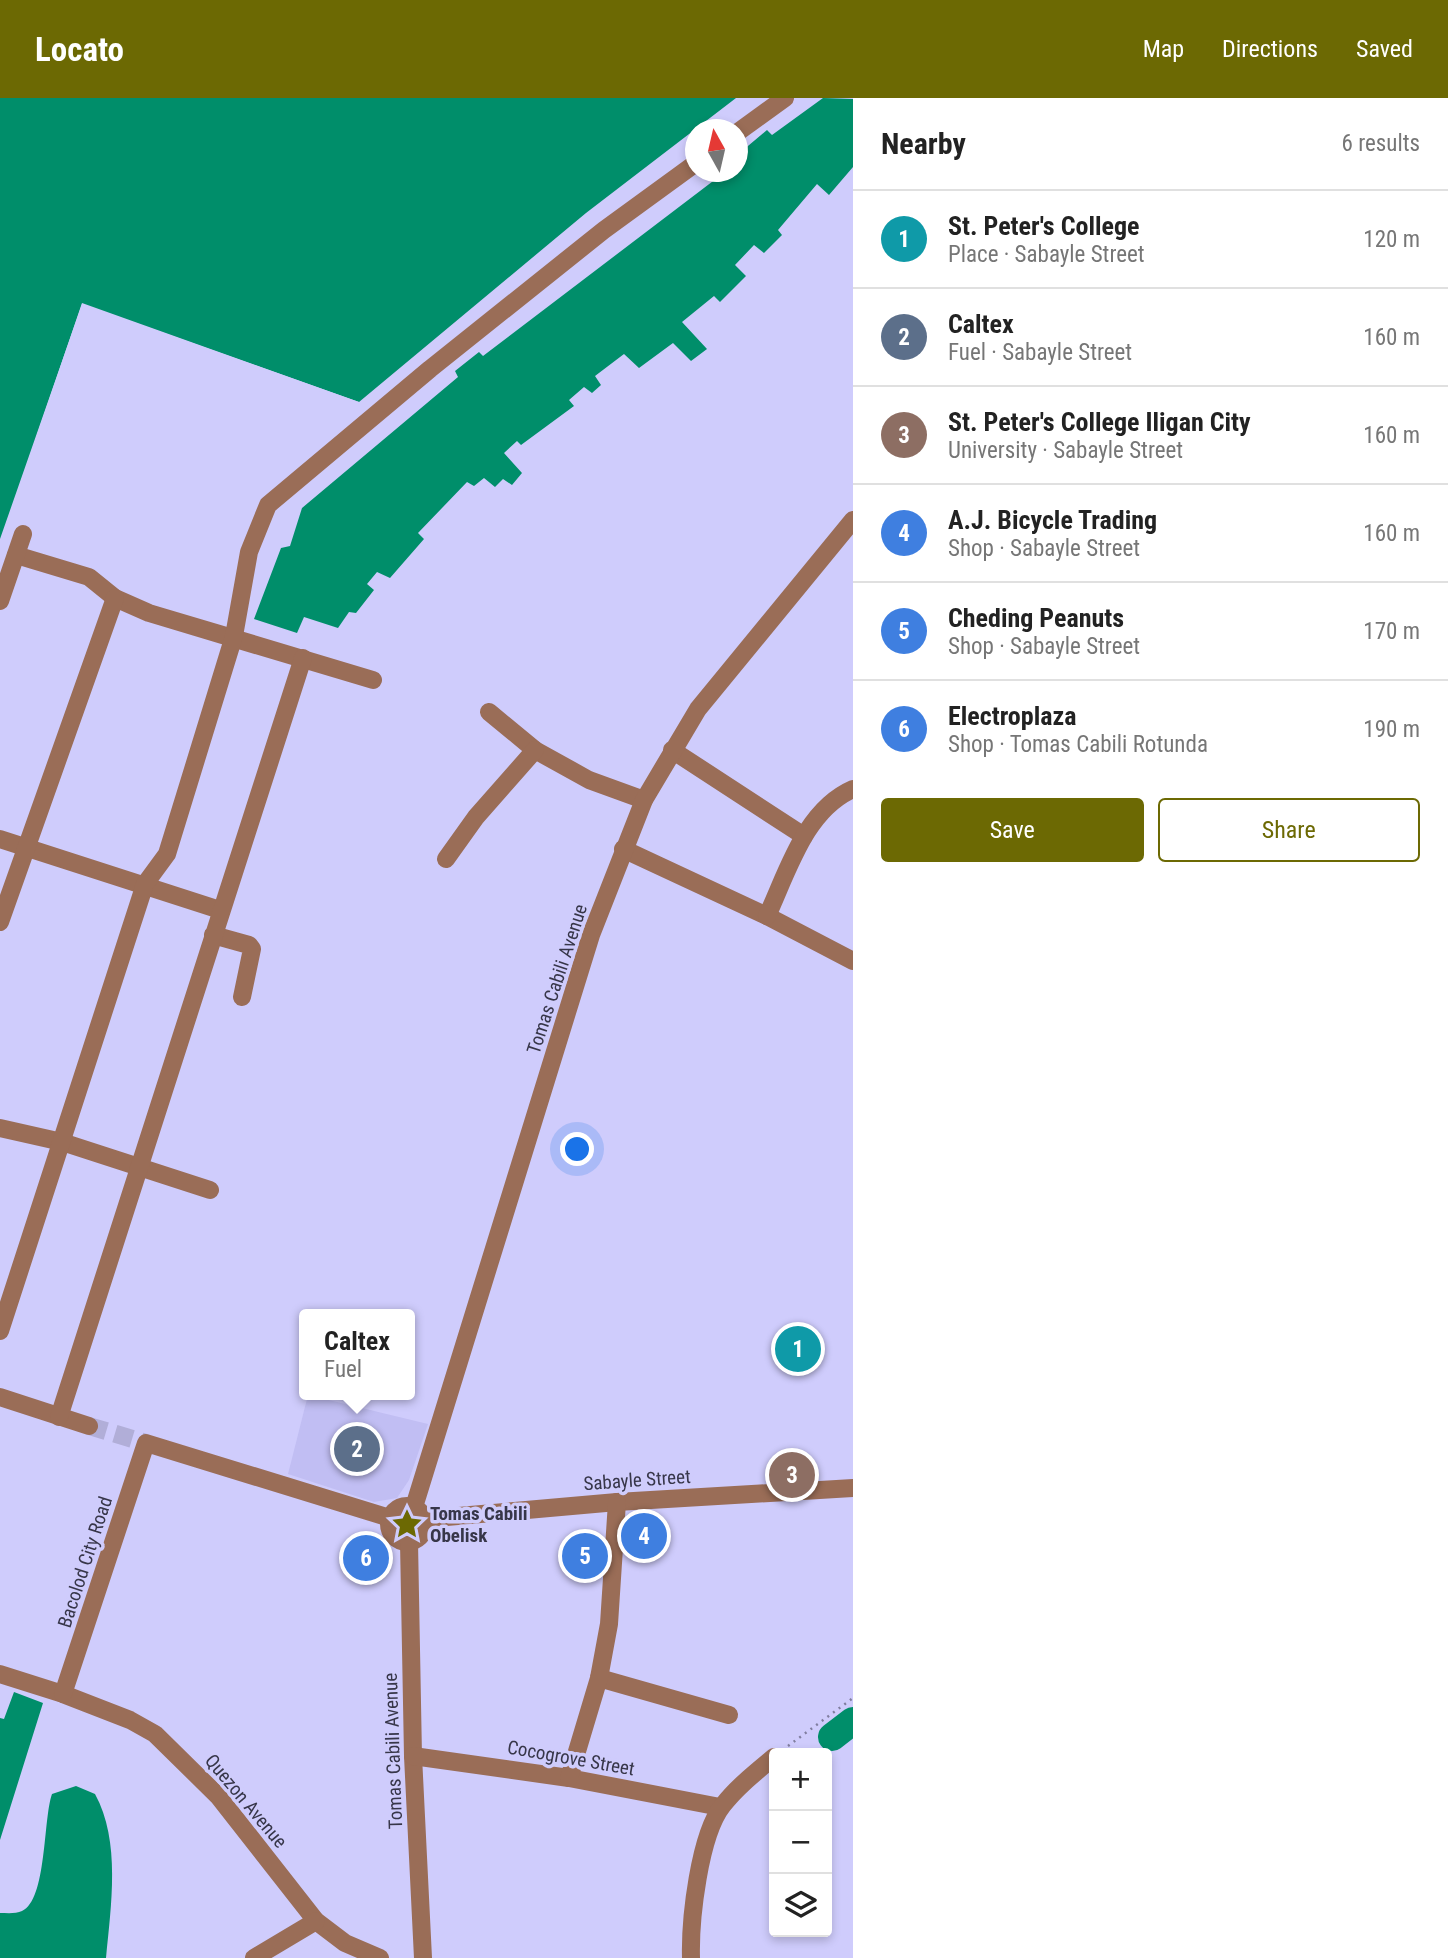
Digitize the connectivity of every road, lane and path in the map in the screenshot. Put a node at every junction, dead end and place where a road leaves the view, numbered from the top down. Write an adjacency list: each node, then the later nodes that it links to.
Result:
1 (785, 98): 2 (street)
2 (748, 124)
3 (685, 170): 9 (street)
4 (853, 520): 14 (street, Tomas Cabili Avenue)
5 (23, 534): 6 (street)
6 (16, 555): 7 (street); 8 (street)
7 (115, 598): 9 (street); 19 (street)
8 (0, 601)
9 (234, 636): 10 (street); 22 (street)
10 (303, 658): 11 (street); 23 (street)
11 (373, 680)
12 (489, 712): 13 (street)
13 (535, 750): 16 (street); 21 (street)
14 (673, 750): 16 (street, Tomas Cabili Avenue); 17 (street)
15 (853, 789): 17 (street)
16 (644, 800): 20 (street, Tomas Cabili Avenue)
17 (804, 836): 24 (street)
18 (0, 839): 19 (street)
19 (25, 847): 22 (street); 25 (street)
20 (624, 849): 24 (street); 39 (street, Tomas Cabili Avenue)
21 (446, 859)
22 (145, 884): 23 (street); 30 (street)
23 (220, 910): 26 (street)
24 (767, 916): 27 (street)
25 (0, 922)
26 (213, 935): 28 (street); 31 (street)
27 (853, 961)
28 (242, 997)
29 (0, 1128): 30 (street)
30 (62, 1142): 31 (street); 33 (street)
31 (137, 1167): 32 (street); 35 (street)
32 (210, 1190)
33 (0, 1331)
34 (0, 1397): 35 (street)
35 (59, 1417): 36 (street)
36 (89, 1426)
37 (853, 1488): 38 (street, Sabayle Street)
38 (617, 1502): 39 (street, Sabayle Street); 43 (street)
39 (419, 1513): 40 (street); 41 (street)
40 (390, 1518): 41 (street); 44 (street, Bacolod City Road)
41 (409, 1542): 48 (street, Tomas Cabili Avenue)
42 (0, 1674): 44 (street, Quezon Avenue)
43 (599, 1678): 46 (street); 50 (street)
44 (63, 1694): 52 (street, Quezon Avenue)
45 (853, 1698): 47 (path)
46 (729, 1715)
47 (786, 1748)
48 (413, 1756): 50 (street, Cocogrove Street); 55 (street, Tomas Cabili Avenue)
49 (769, 1762): 51 (street)
50 (569, 1778): 51 (street, Cocogrove Street)
51 (720, 1807): 56 (street)
52 (316, 1921): 53 (street); 54 (street, Quezon Avenue)
53 (254, 1958)
54 (380, 1958)
55 (423, 1958)
56 (691, 1958)

